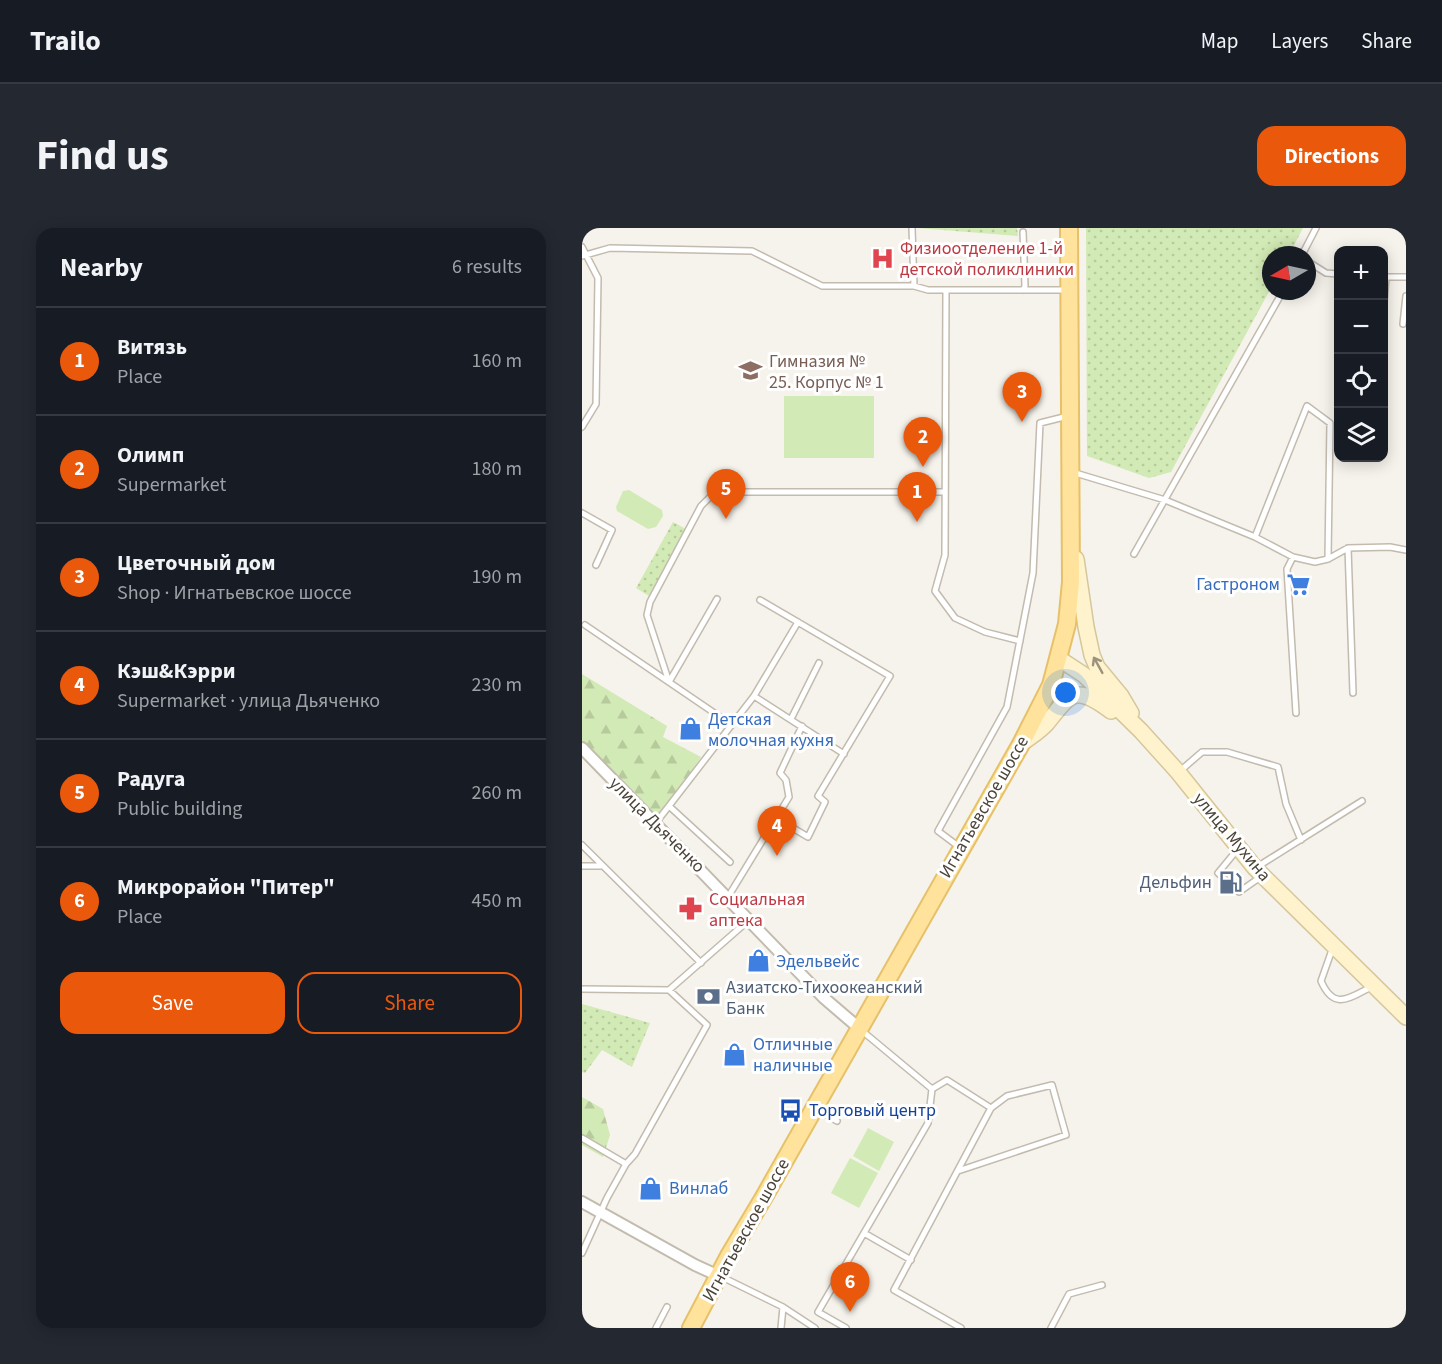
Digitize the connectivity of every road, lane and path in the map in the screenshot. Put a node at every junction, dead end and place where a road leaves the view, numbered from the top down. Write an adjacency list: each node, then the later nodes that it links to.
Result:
1 (912, 228): 13 (lane)
2 (1069, 228): 16 (main road, Игнатьевское шоссе)
3 (1316, 228): 5 (lane)
4 (1023, 232): 15 (lane)
5 (1307, 246)
6 (582, 247): 7 (lane)
7 (584, 256): 13 (lane); 21 (lane)
8 (1316, 267): 9 (lane)
9 (1334, 274)
10 (1388, 277): 11 (lane)
11 (1406, 277)
12 (1023, 279): 15 (lane)
13 (914, 286): 14 (lane)
14 (946, 290): 15 (lane); 23 (lane)
15 (1023, 290): 16 (lane)
16 (1069, 290): 20 (main road, Игнатьевское шоссе)
17 (1406, 296): 19 (lane)
18 (1278, 300): 24 (lane)
19 (1403, 324)
20 (1070, 416): 22 (main road, Игнатьевское шоссе); 38 (lane)
21 (582, 427)
22 (1071, 471): 24 (lane); 26 (main road, Игнатьевское шоссе)
23 (945, 492): 38 (lane); 41 (lane)
24 (1165, 500): 27 (lane); 30 (lane)
25 (582, 513): 33 (lane)
26 (1071, 526): 39 (main road, Игнатьевское шоссе); 48 (main road, one-way to 26)
27 (1255, 537): 31 (lane); 32 (lane)
28 (1348, 548): 29 (lane); 32 (lane); 42 (lane)
29 (1406, 550)
30 (1134, 554)
31 (1293, 557): 32 (lane); 44 (lane)
32 (1328, 559)
33 (596, 565)
34 (717, 599): 41 (lane)
35 (760, 600): 36 (lane)
36 (798, 622): 43 (lane); 51 (lane)
37 (585, 625): 41 (lane)
38 (1020, 641): 59 (lane)
39 (1058, 658): 48 (main road, улица Мухина); 49 (main road, Игнатьевское шоссе)
40 (819, 663): 45 (lane)
41 (669, 682): 46 (lane)
42 (1353, 693)
43 (754, 696): 45 (lane); 46 (lane)
44 (1296, 713)
45 (791, 719): 47 (lane)
46 (732, 725): 54 (lane)
47 (802, 726): 51 (lane); 55 (lane)
48 (1141, 731): 49 (main road); 52 (main road, улица Мухина)
49 (1021, 744): 59 (main road, Игнатьевское шоссе)
50 (582, 748): 56 (street, улица Дьяченко)
51 (844, 754): 55 (lane)
52 (1178, 772): 57 (lane); 60 (main road, улица Мухина)
53 (1362, 801): 57 (lane)
54 (669, 806): 56 (lane); 61 (lane)
55 (776, 818): 65 (lane)
56 (655, 824): 65 (street, улица Дьяченко)
57 (1301, 840): 64 (lane)
58 (582, 845): 63 (lane)
59 (960, 848): 73 (main road, Игнатьевское шоссе)
60 (1238, 849): 64 (main road, улица Мухина); 64 (lane)
61 (730, 862)
62 (582, 866): 63 (lane)
63 (603, 866): 68 (lane)
64 (1259, 872): 67 (main road, улица Мухина)
65 (728, 897): 66 (street, улица Дьяченко)
66 (749, 920): 68 (lane); 73 (street, улица Дьяченко)
67 (1333, 945): 69 (main road, улица Мухина); 69 (lane)
68 (701, 963): 71 (lane)
69 (1374, 985): 72 (main road, улица Мухина)
70 (582, 989): 71 (lane)
71 (669, 990): 79 (lane)
72 (1406, 1017)
73 (859, 1028): 74 (lane); 75 (main road, Игнатьевское шоссе)
74 (932, 1089): 76 (lane); 83 (lane)
75 (814, 1108): 77 (lane); 86 (main road, Игнатьевское шоссе)
76 (991, 1108): 80 (lane); 80 (lane)
77 (837, 1121)
78 (582, 1138): 79 (lane)
79 (627, 1164): 82 (lane)
80 (958, 1171): 85 (lane)
81 (582, 1202): 82 (street)
82 (602, 1212): 84 (lane); 86 (street)
83 (864, 1233): 85 (lane); 94 (lane)
84 (582, 1253)
85 (911, 1260): 95 (lane)
86 (719, 1276): 89 (lane); 91 (main road, Игнатьевское шоссе)
87 (1102, 1285): 96 (lane)
88 (667, 1306): 90 (lane)
89 (783, 1307): 92 (lane); 93 (lane)
90 (656, 1328)
91 (691, 1328)
92 (781, 1328)
93 (815, 1328)
94 (846, 1328)
95 (961, 1328)
96 (1051, 1328)

